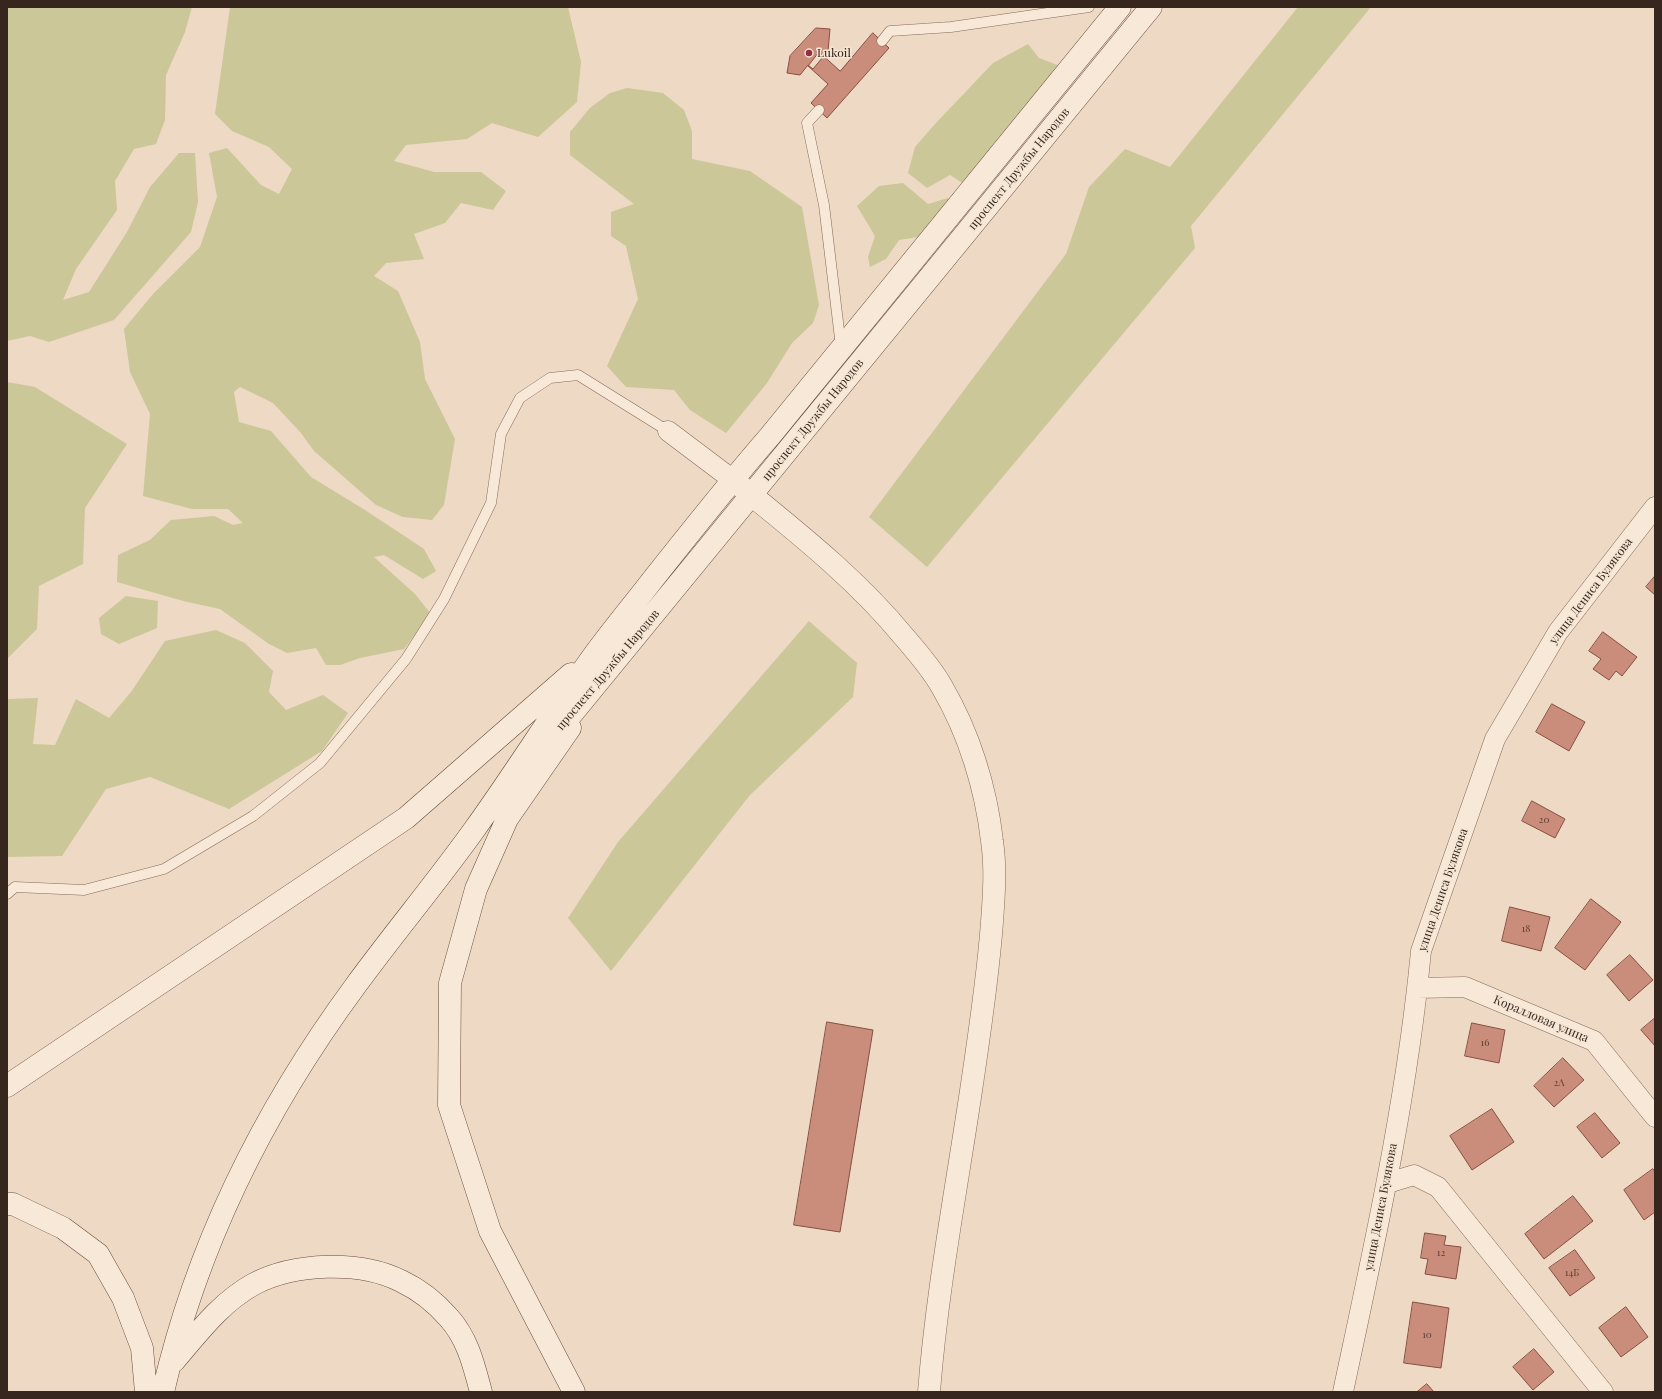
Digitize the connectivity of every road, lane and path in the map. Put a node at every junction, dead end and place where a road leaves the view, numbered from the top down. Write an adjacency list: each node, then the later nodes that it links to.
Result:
1 (1089, 7): 4 (lane)
2 (1120, 7): 6 (main road, проспект Дружбы Народов)
3 (1151, 7): 9 (main road, проспект Дружбы Народов)
4 (882, 40)
5 (819, 110): 6 (lane)
6 (841, 347): 8 (main road, проспект Дружбы Народов)
7 (668, 431): 8 (street); 14 (lane)
8 (732, 480): 9 (main road); 11 (main road, проспект Дружбы Народов)
9 (751, 495): 12 (main road, проспект Дружбы Народов); 25 (main road)
10 (1655, 507): 15 (street, улица Дениса Булякова)
11 (595, 653): 13 (main road); 16 (main road)
12 (612, 667): 13 (main road, проспект Дружбы Народов); 24 (main road)
13 (473, 831): 20 (main road)
14 (7, 894)
15 (1417, 988): 17 (street, Коралловая улица); 18 (street, улица Дениса Булякова)
16 (7, 1086)
17 (1655, 1117)
18 (1388, 1183): 26 (street, улица Дениса Булякова); 27 (street)
19 (7, 1204): 21 (main road)
20 (169, 1367): 22 (main road); 23 (main road)
21 (146, 1392)
22 (163, 1392)
23 (481, 1392)
24 (574, 1392)
25 (929, 1392)
26 (1343, 1392)
27 (1603, 1392)

